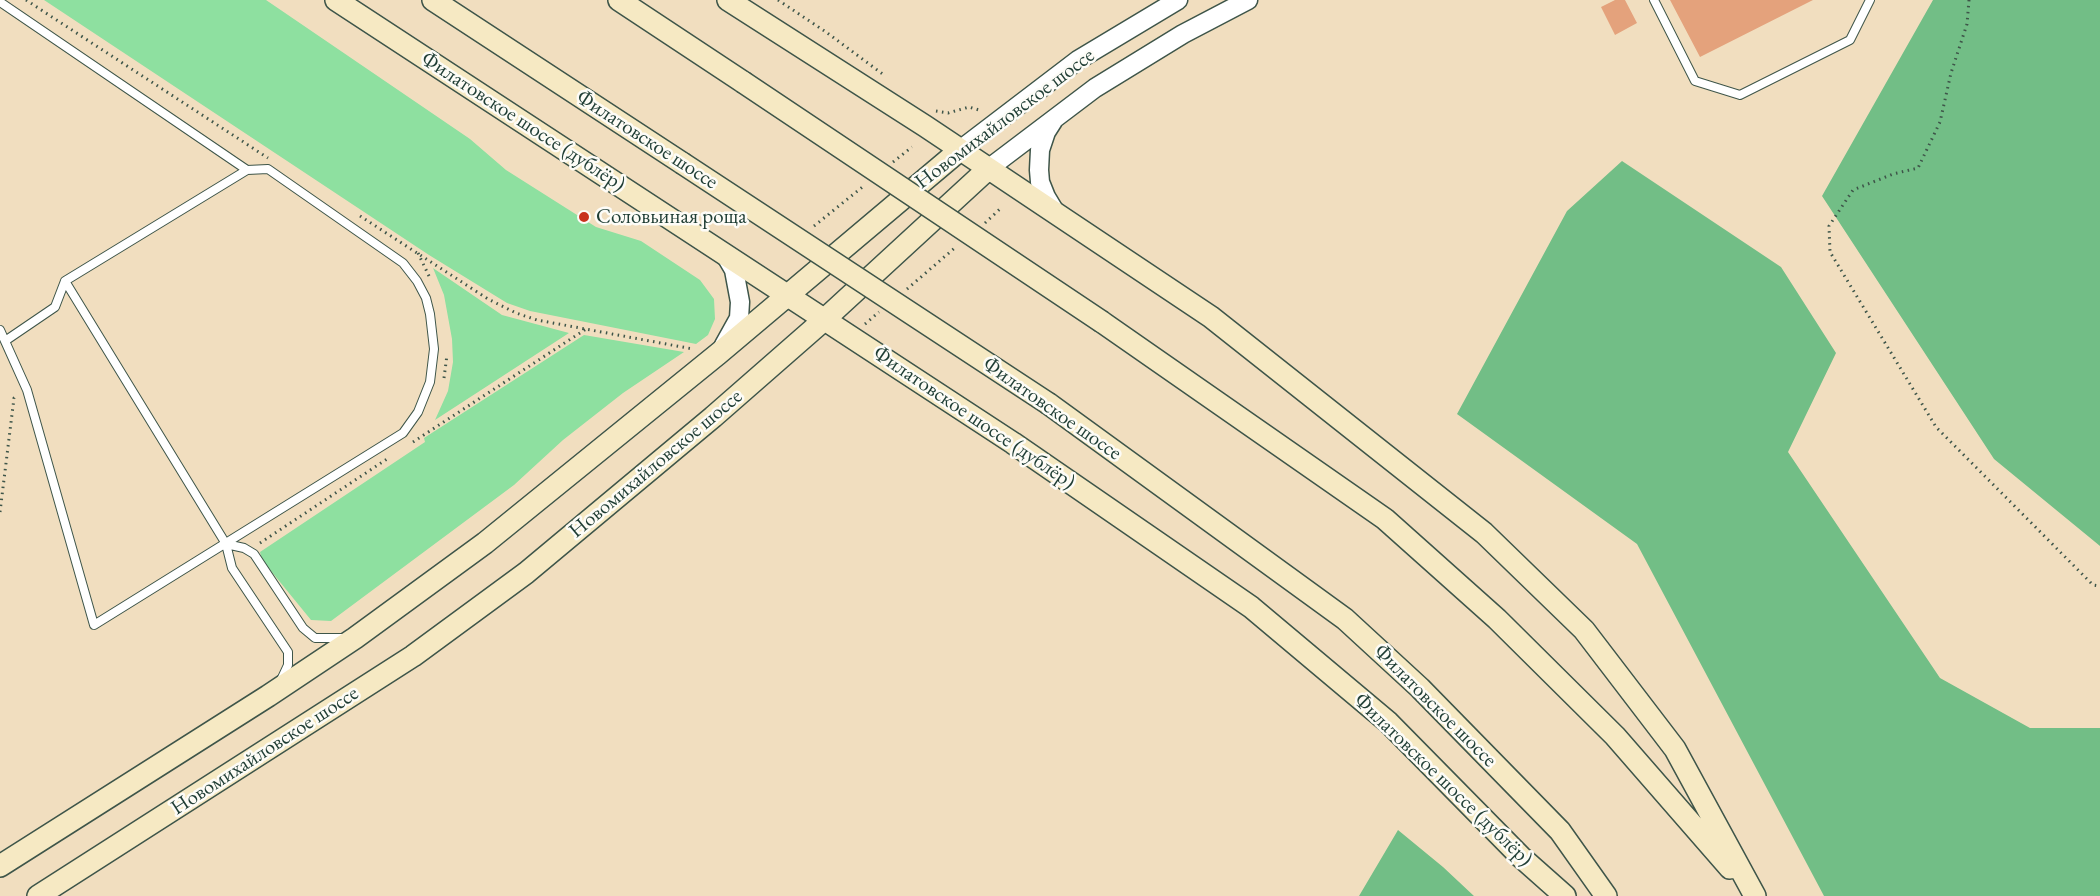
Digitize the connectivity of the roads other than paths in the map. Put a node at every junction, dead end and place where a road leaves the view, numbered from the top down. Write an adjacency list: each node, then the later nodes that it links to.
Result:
1 (336, 0): 15 (main road, Филатовское шоссе (дублёр))
2 (433, 0): 28 (main road, Филатовское шоссе, bridge)
3 (619, 0): 29 (main road, bridge)
4 (728, 0): 11 (main road)
5 (1178, 0): 11 (street, Новомихайловское шоссе)
6 (1248, 0): 10 (street, Новомихайловское шоссе)
7 (1654, 0): 8 (lane)
8 (1870, 0)
9 (0, 2): 13 (lane)
10 (1058, 116): 12 (street, Новомихайловское шоссе); 14 (street)
11 (960, 150): 12 (main road); 17 (main road, Новомихайловское шоссе)
12 (988, 169): 14 (main road); 18 (main road, Новомихайловское шоссе)
13 (247, 170): 16 (lane); 22 (lane)
14 (1056, 214): 29 (main road)
15 (724, 253): 17 (main road, Филатовское шоссе (дублёр)); 21 (street)
16 (65, 281): 20 (lane); 22 (lane)
17 (788, 295): 18 (main road, Филатовское шоссе (дублёр)); 21 (main road, Новомихайловское шоссе)
18 (825, 319): 26 (main road, Новомихайловское шоссе); 27 (main road, Филатовское шоссе (дублёр))
19 (0, 330): 20 (lane)
20 (5, 340): 22 (lane)
21 (718, 354): 23 (main road, Новомихайловское шоссе)
22 (226, 544): 23 (lane); 24 (lane)
23 (356, 638): 24 (main road, Новомихайловское шоссе)
24 (268, 696): 25 (main road, Новомихайловское шоссе)
25 (0, 866)
26 (38, 896)
27 (1565, 896)
28 (1606, 896)
29 (1755, 896)

